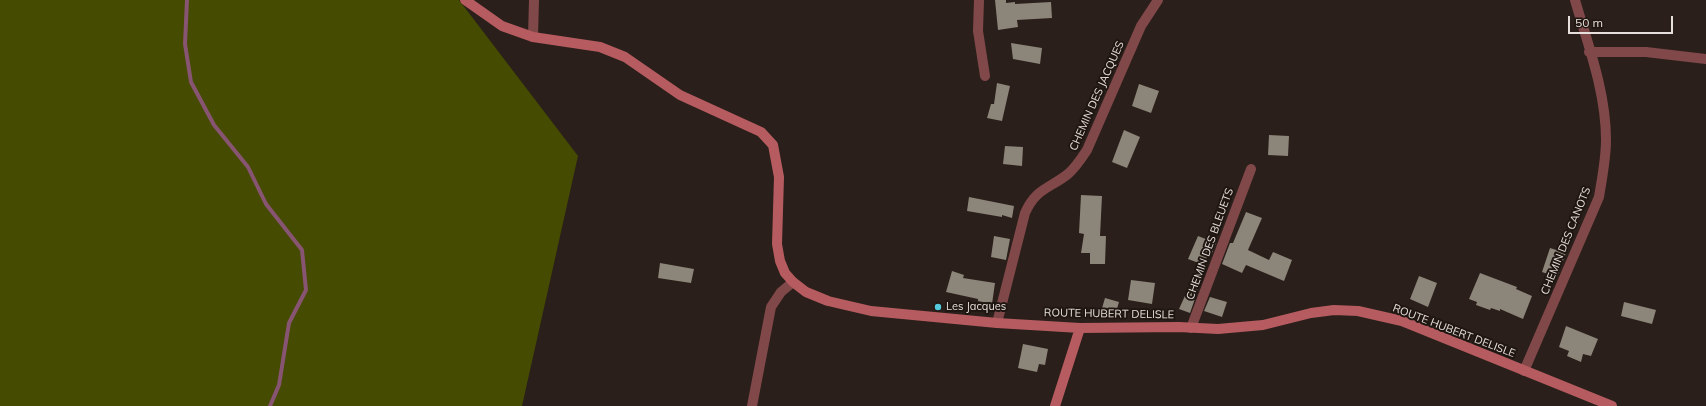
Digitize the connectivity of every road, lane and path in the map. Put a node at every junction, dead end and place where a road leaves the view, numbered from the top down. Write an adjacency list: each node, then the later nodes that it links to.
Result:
1 (466, 0): 6 (main road, ROUTE HUBERT DELISLE)
2 (534, 0): 6 (street)
3 (979, 0): 9 (street)
4 (1158, 0): 12 (street, CHEMIN DES JACQUES)
5 (1575, 0): 7 (street, CHEMIN DES CANOTS)
6 (533, 37): 11 (main road, ROUTE HUBERT DELISLE)
7 (1590, 52): 8 (street); 15 (street, CHEMIN DES CANOTS)
8 (1706, 59)
9 (985, 76)
10 (1250, 169): 14 (street, CHEMIN DES BLEUETS)
11 (794, 282): 12 (main road, ROUTE HUBERT DELISLE); 16 (street)
12 (996, 323): 13 (main road, ROUTE HUBERT DELISLE)
13 (1080, 328): 14 (main road, ROUTE HUBERT DELISLE); 17 (main road)
14 (1192, 328): 15 (main road, ROUTE HUBERT DELISLE)
15 (1524, 371): 18 (main road, ROUTE HUBERT DELISLE)
16 (752, 406)
17 (1055, 406)
18 (1612, 406)

